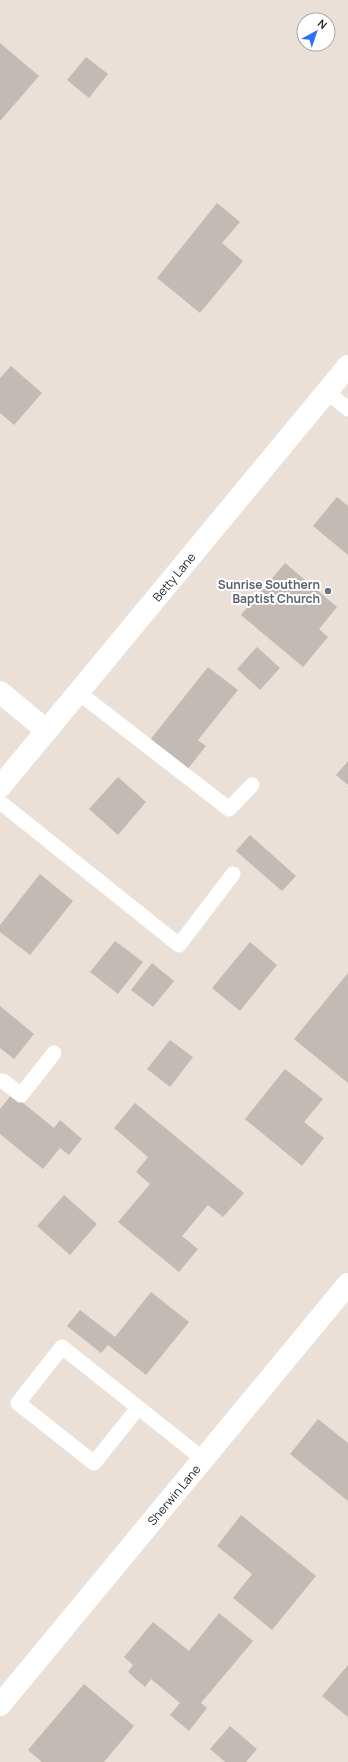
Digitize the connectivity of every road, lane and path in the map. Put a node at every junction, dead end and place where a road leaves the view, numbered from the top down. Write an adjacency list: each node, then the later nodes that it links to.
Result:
1 (348, 366): 2 (street, Betty Lane)
2 (327, 392): 3 (lane); 5 (street, Betty Lane)
3 (348, 409)
4 (0, 692): 6 (street)
5 (79, 692): 6 (street, Betty Lane); 7 (lane)
6 (47, 731): 8 (street, Betty Lane)
7 (252, 785)
8 (0, 787)
9 (0, 802): 10 (lane)
10 (233, 874)
11 (54, 1054): 12 (lane)
12 (0, 1081)
13 (348, 1284): 15 (street, Sherwin Lane)
14 (138, 1408): 14 (lane); 15 (lane)
15 (203, 1459): 16 (street, Sherwin Lane)
16 (0, 1706)

